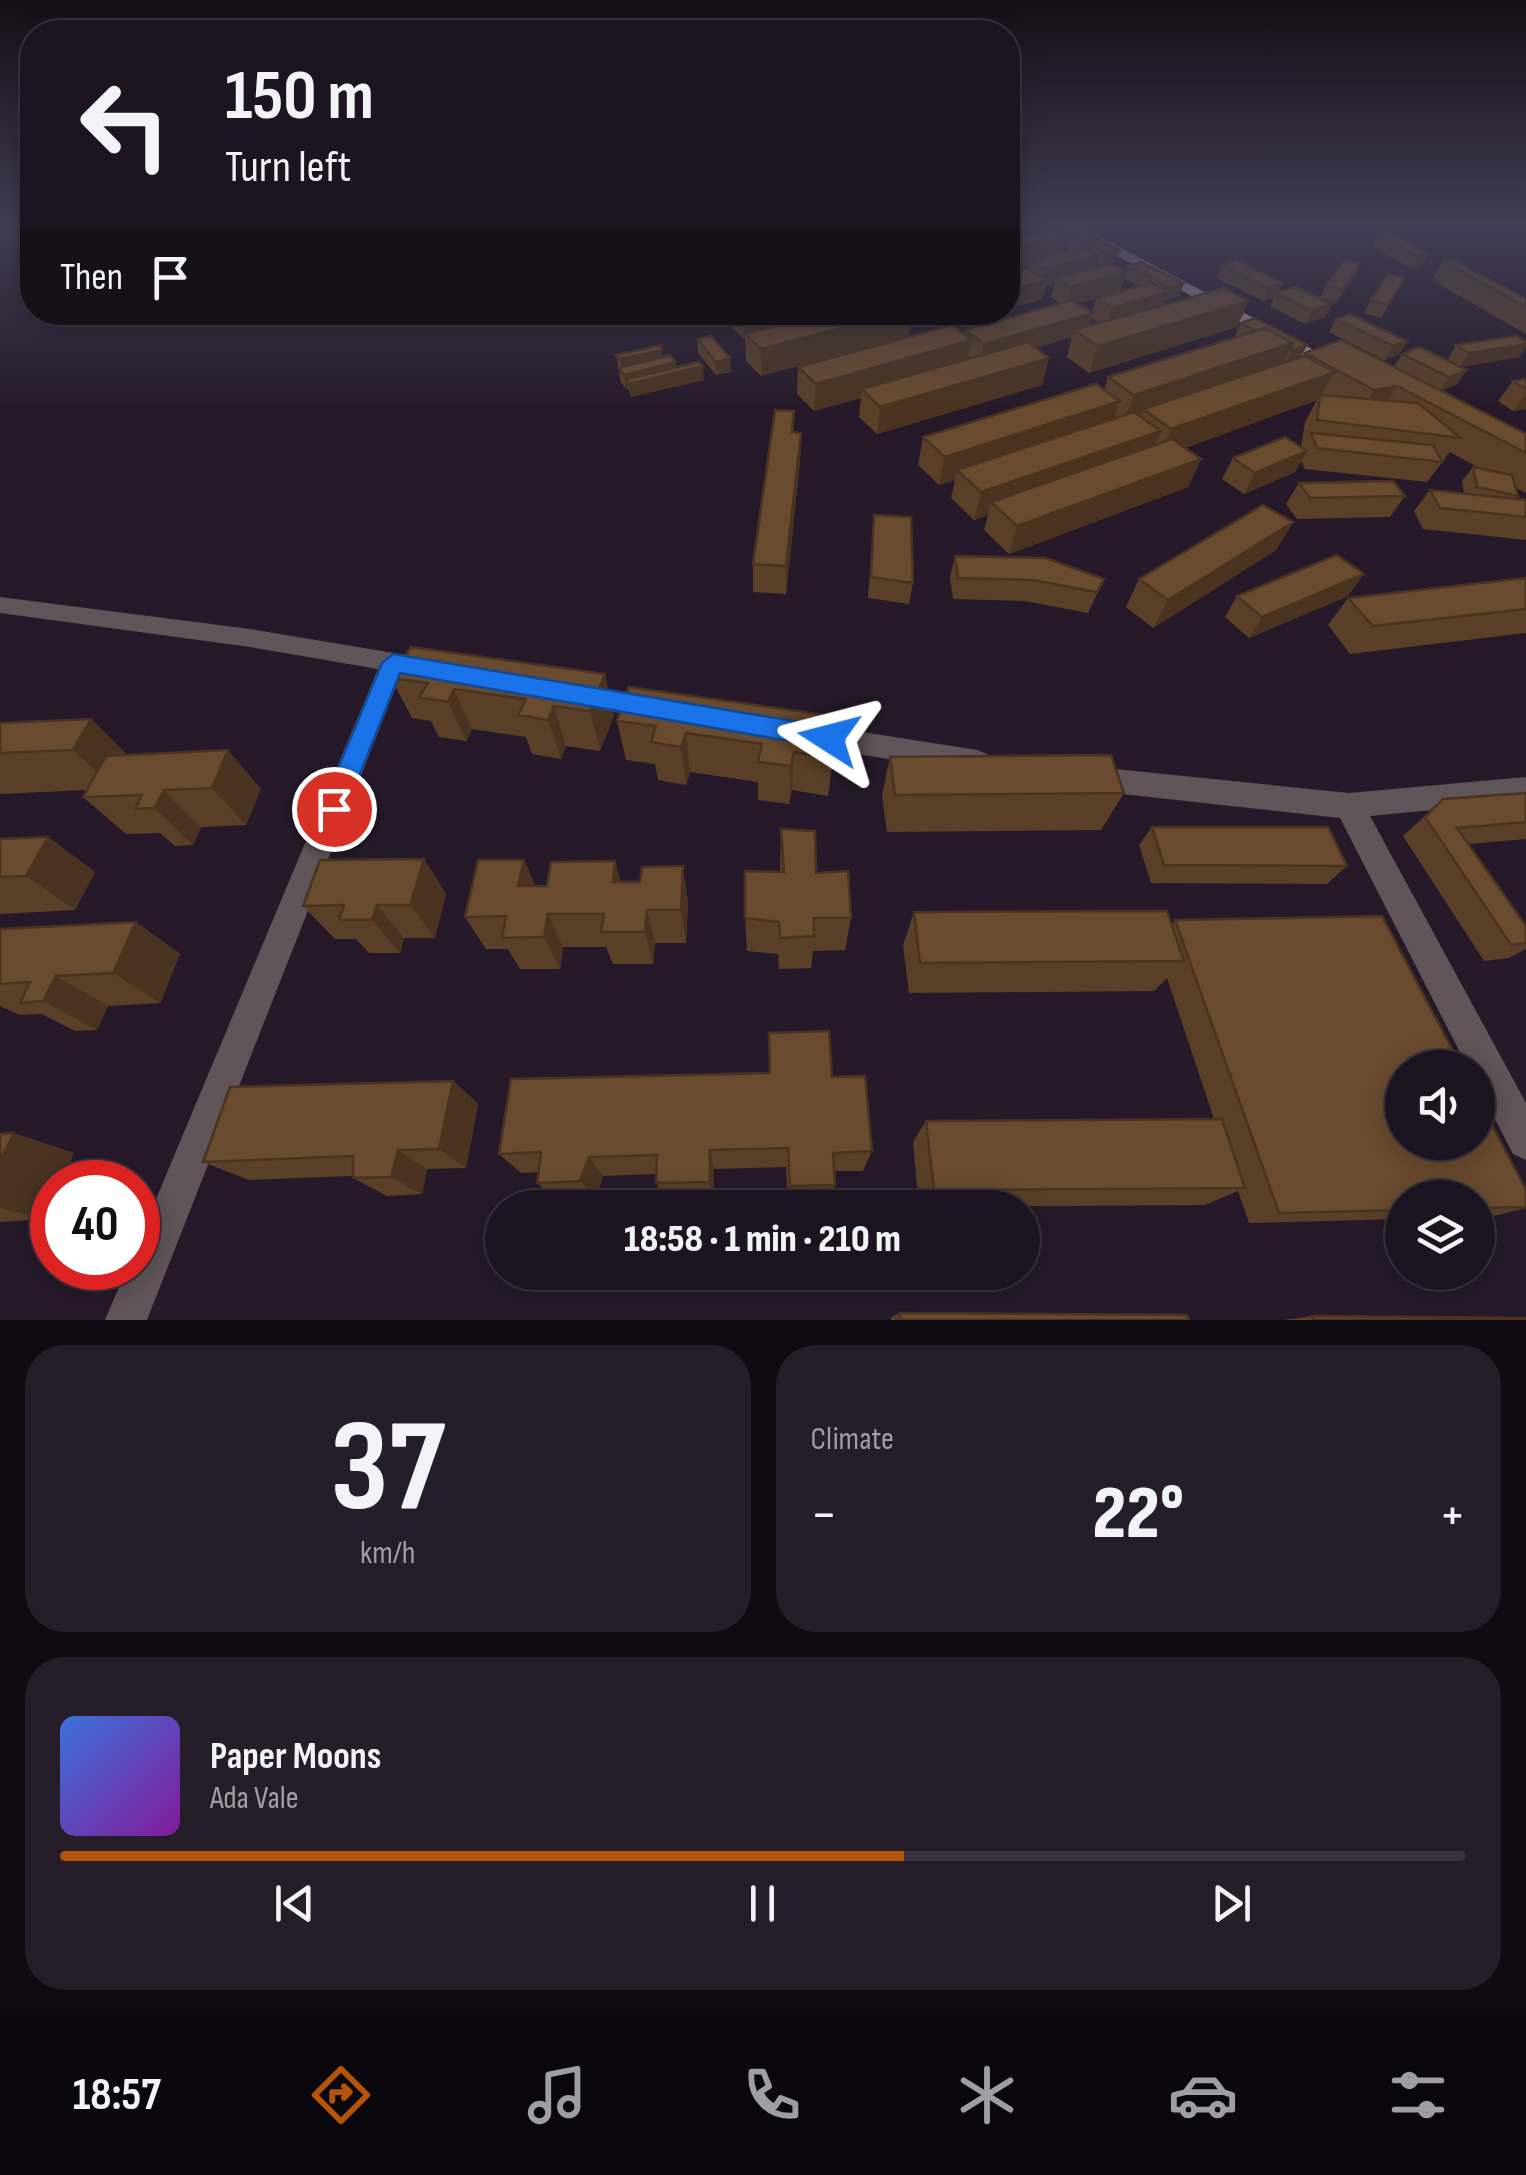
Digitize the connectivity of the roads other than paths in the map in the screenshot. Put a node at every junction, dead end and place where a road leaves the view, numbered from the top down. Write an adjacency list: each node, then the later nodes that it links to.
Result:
1 (1187, 286): 2 (main road)
2 (1194, 286)
3 (0, 605): 4 (street)
4 (393, 663): 5 (street); 14 (street)
5 (450, 673)
6 (545, 690): 7 (street)
7 (678, 713)
8 (772, 728): 9 (street)
9 (999, 766)
10 (1055, 775): 12 (street)
11 (1526, 789): 12 (street)
12 (1349, 806): 13 (street)
13 (1526, 1141)
14 (126, 1320)

